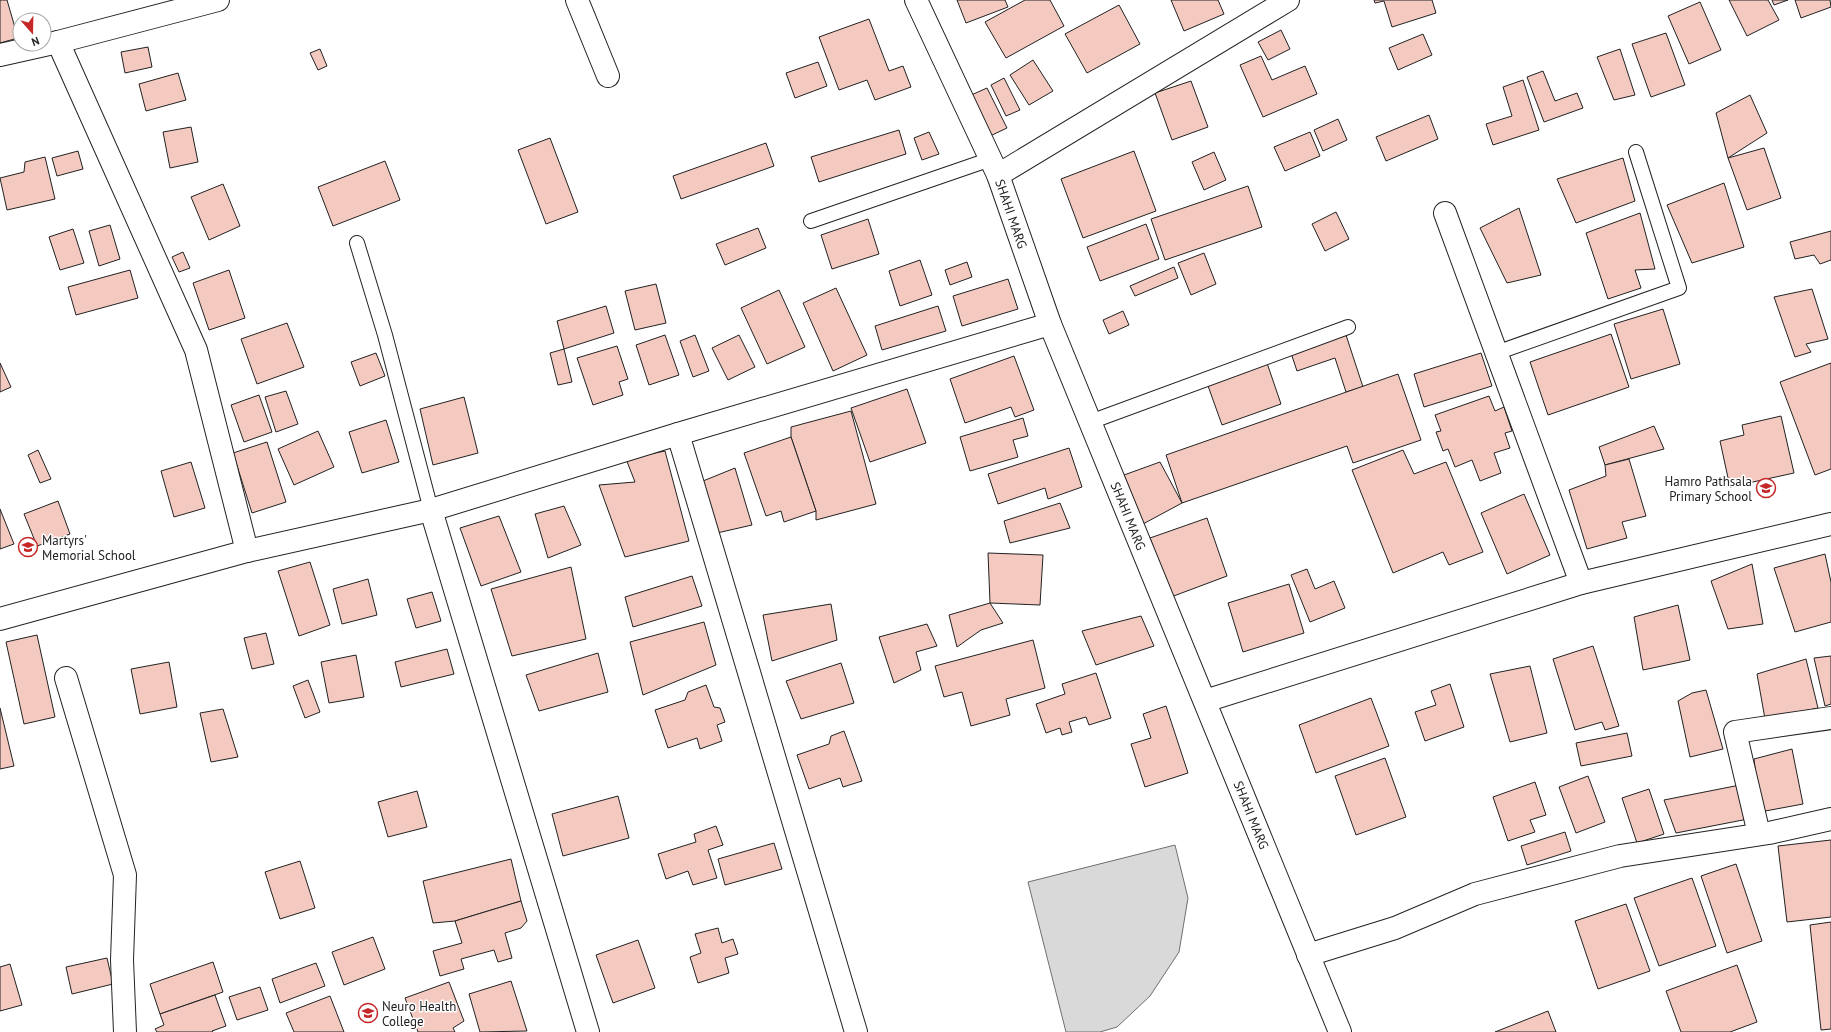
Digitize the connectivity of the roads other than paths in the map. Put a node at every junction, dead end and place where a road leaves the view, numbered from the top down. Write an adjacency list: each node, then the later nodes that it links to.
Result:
1 (218, 0): 5 (street)
2 (577, 0): 8 (street)
3 (916, 0): 10 (street, SHAHI MARG)
4 (1288, 0): 10 (street)
5 (154, 9): 6 (street)
6 (58, 42): 7 (street); 21 (street)
7 (0, 55)
8 (608, 76)
9 (1636, 152): 16 (lane)
10 (994, 167): 12 (lane); 14 (street, SHAHI MARG)
11 (1445, 213): 16 (street)
12 (811, 221)
13 (356, 243): 19 (lane)
14 (1050, 324): 17 (street, SHAHI MARG); 18 (street)
15 (1348, 327): 17 (lane)
16 (1496, 353): 22 (street)
17 (1090, 422): 25 (street, SHAHI MARG)
18 (678, 434): 19 (street); 32 (street)
19 (431, 510): 21 (street); 31 (street)
20 (1831, 524): 22 (street)
21 (247, 551): 23 (street)
22 (1581, 583): 25 (street)
23 (0, 619)
24 (66, 678): 30 (street)
25 (1204, 701): 29 (street, SHAHI MARG)
26 (1831, 718): 28 (street)
27 (1831, 819): 28 (street)
28 (1759, 834): 29 (street)
29 (1308, 955): 33 (street, SHAHI MARG)
30 (125, 1032)
31 (588, 1032)
32 (856, 1032)
33 (1340, 1032)

